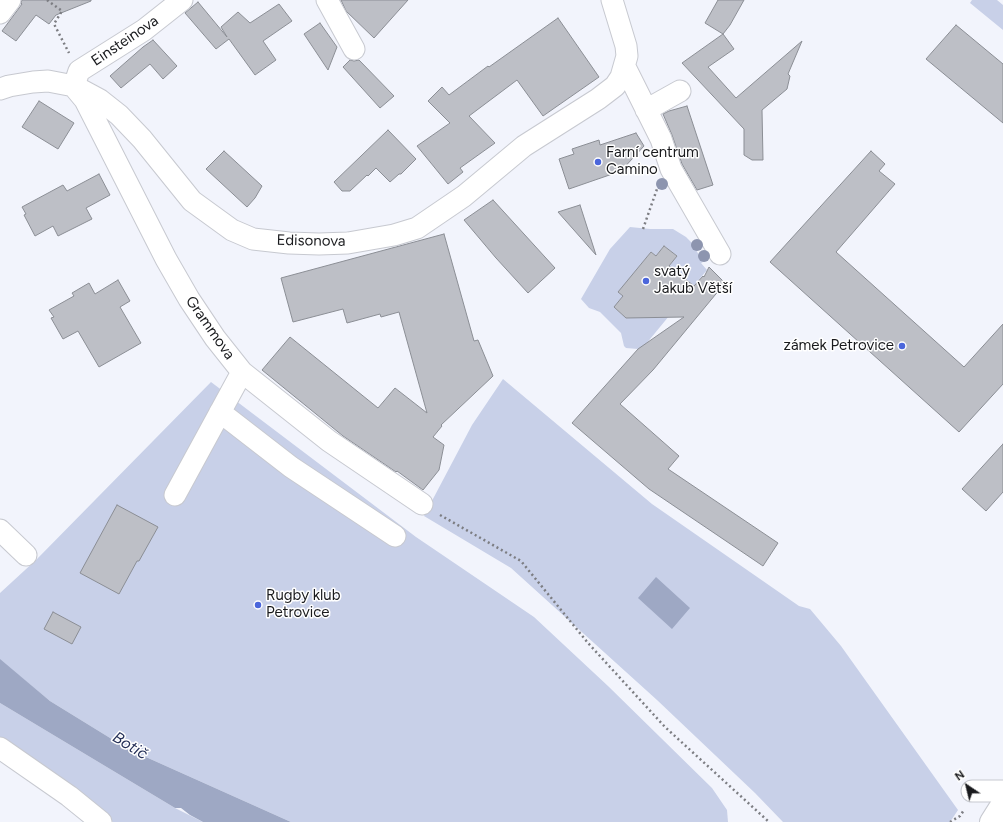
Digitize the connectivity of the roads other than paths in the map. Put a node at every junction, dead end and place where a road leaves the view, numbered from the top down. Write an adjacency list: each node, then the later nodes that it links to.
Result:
1 (10, 0): 5 (street)
2 (182, 0): 8 (street, Einsteinova)
3 (327, 0): 6 (street)
4 (612, 0): 7 (street, Edisonova)
5 (0, 13)
6 (354, 50)
7 (625, 67): 8 (street, Edisonova); 11 (street, Edisonova)
8 (76, 78): 9 (street, Edisonova); 13 (street, Grammova)
9 (0, 89)
10 (680, 91): 11 (street)
11 (646, 110): 12 (street, Edisonova)
12 (720, 254)
13 (242, 372): 14 (street); 16 (street, Grammova)
14 (220, 412): 15 (street); 18 (street)
15 (175, 495)
16 (422, 504)
17 (0, 530): 19 (street)
18 (395, 536)
19 (26, 556)
20 (0, 748): 24 (street)
21 (972, 791): 22 (street)
22 (1003, 791)
23 (1003, 803): 25 (main road)
24 (101, 822)
25 (991, 822)

